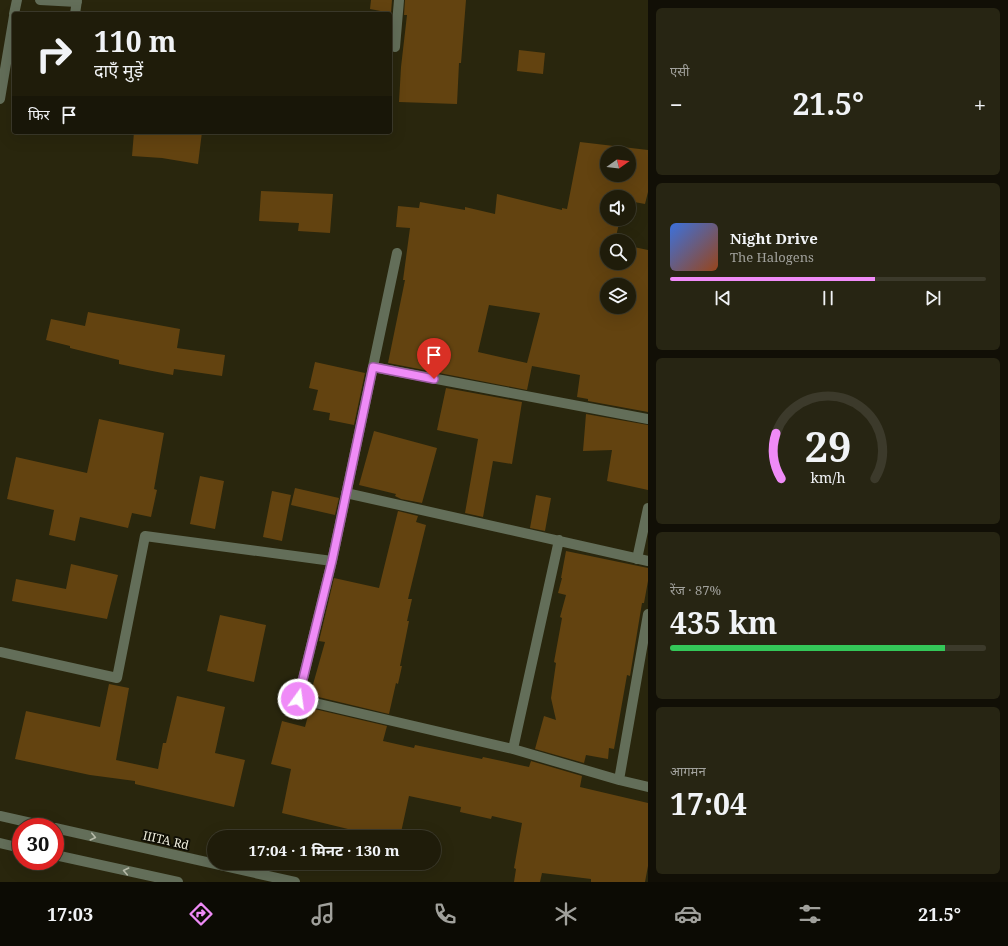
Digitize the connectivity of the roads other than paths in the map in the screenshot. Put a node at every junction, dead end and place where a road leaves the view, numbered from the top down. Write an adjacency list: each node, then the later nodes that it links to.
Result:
1 (17, 0): 5 (street)
2 (40, 0): 4 (street)
3 (400, 0): 8 (street)
4 (77, 1): 6 (street)
5 (15, 12)
6 (75, 12)
7 (12, 27): 9 (street)
8 (395, 47)
9 (0, 99)
10 (397, 253): 11 (street)
11 (373, 367): 12 (street); 13 (street)
12 (648, 419)
13 (346, 492): 15 (street); 17 (street)
14 (648, 508): 16 (street)
15 (559, 540): 16 (street); 22 (street)
16 (637, 559): 18 (street)
17 (332, 561): 20 (street); 22 (street)
18 (648, 561)
19 (648, 614): 21 (street)
20 (0, 652)
21 (643, 664): 23 (street)
22 (513, 749): 23 (street)
23 (619, 780): 24 (street)
24 (648, 787)
25 (0, 816): 26 (street)
26 (12, 819)
27 (64, 830): 32 (street, IIITA Rd, one-way to 32)
28 (0, 844): 29 (street)
29 (12, 846)
30 (64, 857): 31 (street, one-way to 30)
31 (178, 882)
32 (295, 882)

